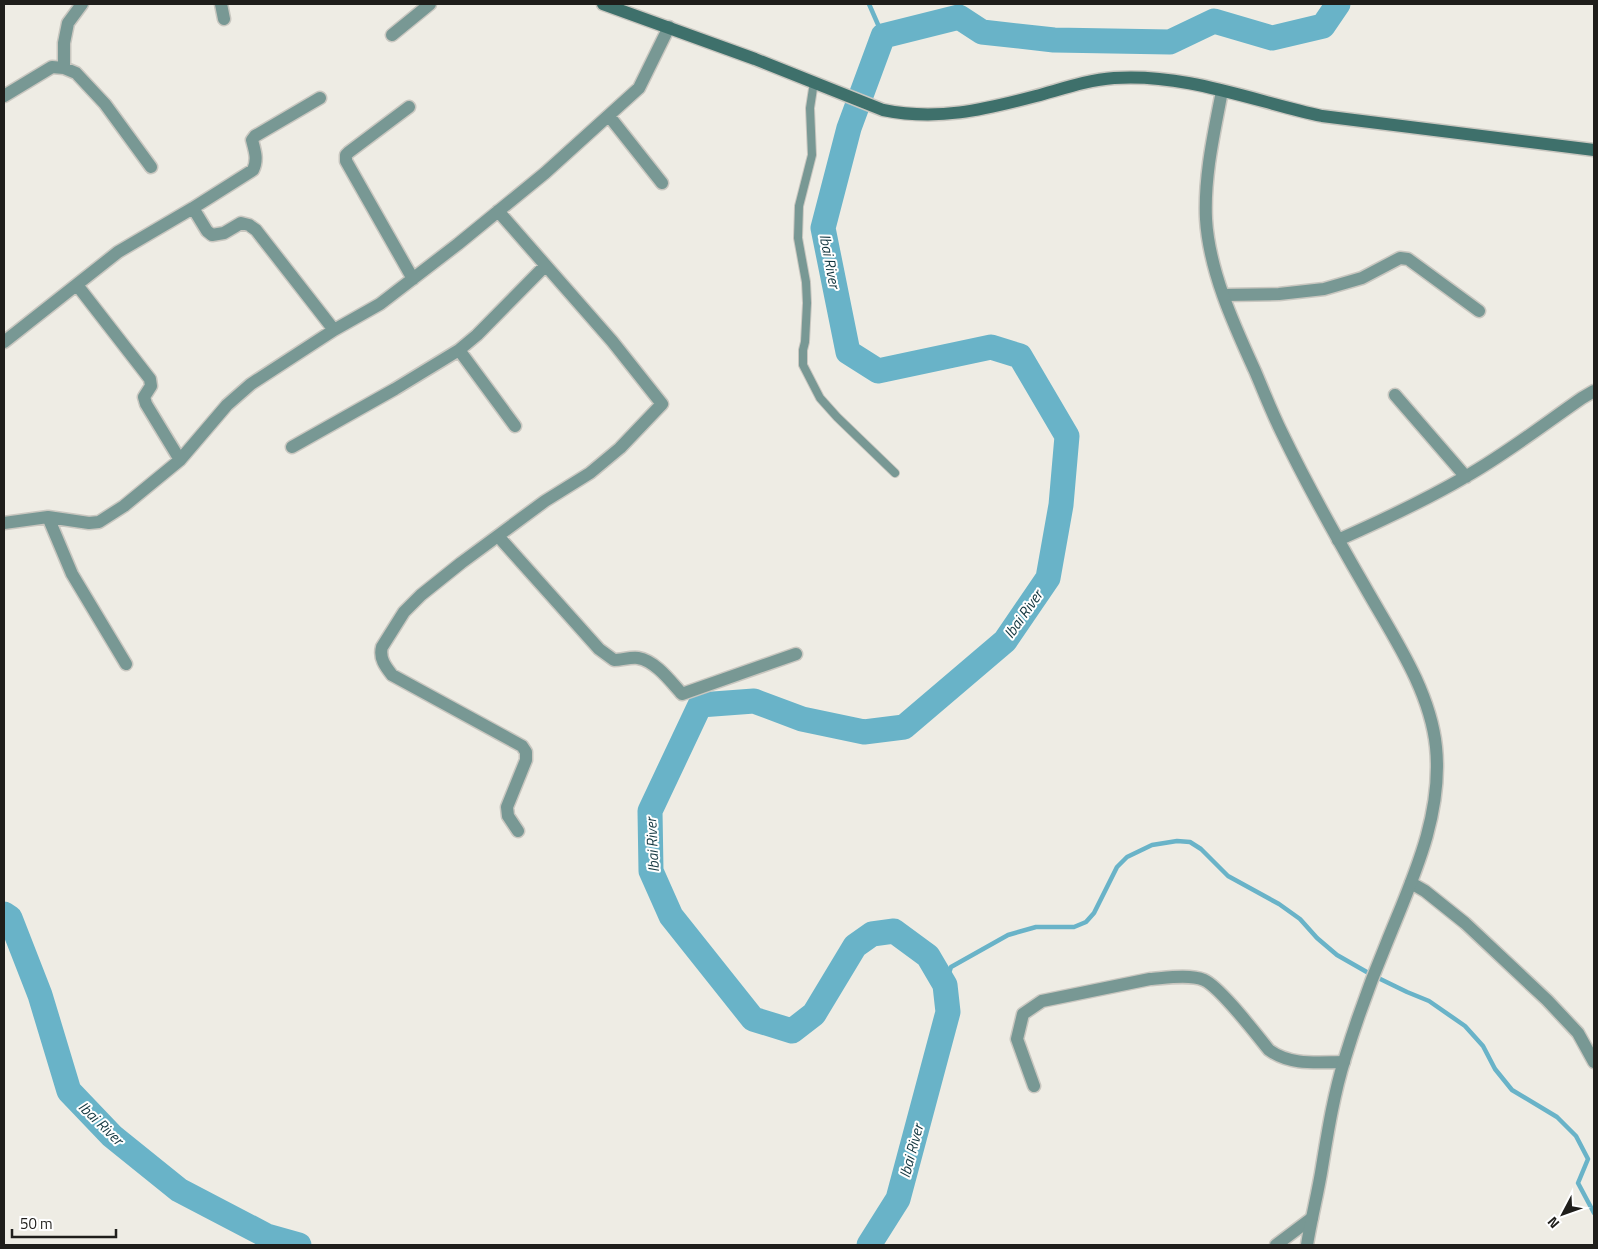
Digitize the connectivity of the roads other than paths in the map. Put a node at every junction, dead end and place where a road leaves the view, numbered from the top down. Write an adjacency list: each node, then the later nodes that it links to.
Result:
1 (82, 4): 8 (street)
2 (221, 4): 5 (street)
3 (430, 4): 7 (street)
4 (603, 4): 6 (main road)
5 (224, 19)
6 (669, 27): 9 (main road); 14 (street)
7 (392, 35)
8 (64, 68): 11 (street); 16 (street)
9 (814, 82): 10 (main road); 33 (lane)
10 (1222, 91): 15 (main road); 23 (street)
11 (4, 96)
12 (320, 98): 18 (street)
13 (409, 107): 21 (street)
14 (609, 116): 17 (street); 19 (street)
15 (1594, 150)
16 (151, 167)
17 (662, 183)
18 (193, 208): 22 (street); 25 (street)
19 (498, 211): 20 (street); 21 (street)
20 (545, 266): 27 (street); 37 (street)
21 (413, 279): 25 (street)
22 (77, 285): 26 (street); 32 (street)
23 (1224, 295): 24 (street); 38 (street)
24 (1480, 311)
25 (334, 330): 32 (street)
26 (4, 342)
27 (459, 350): 30 (street); 31 (street)
28 (1594, 391): 34 (street)
29 (1395, 395): 34 (street)
30 (515, 426)
31 (292, 447)
32 (180, 460): 35 (street)
33 (895, 473)
34 (1466, 477): 38 (street)
35 (48, 517): 36 (street); 40 (street)
36 (4, 523)
37 (498, 536): 39 (street); 41 (street)
38 (1338, 540): 42 (street)
39 (796, 654)
40 (126, 664)
41 (518, 831)
42 (1411, 883): 43 (street); 44 (street)
43 (1593, 1054)
44 (1344, 1062): 45 (street); 46 (street)
45 (1034, 1086)
46 (1312, 1218): 47 (street); 48 (street)
47 (1276, 1245)
48 (1307, 1245)

